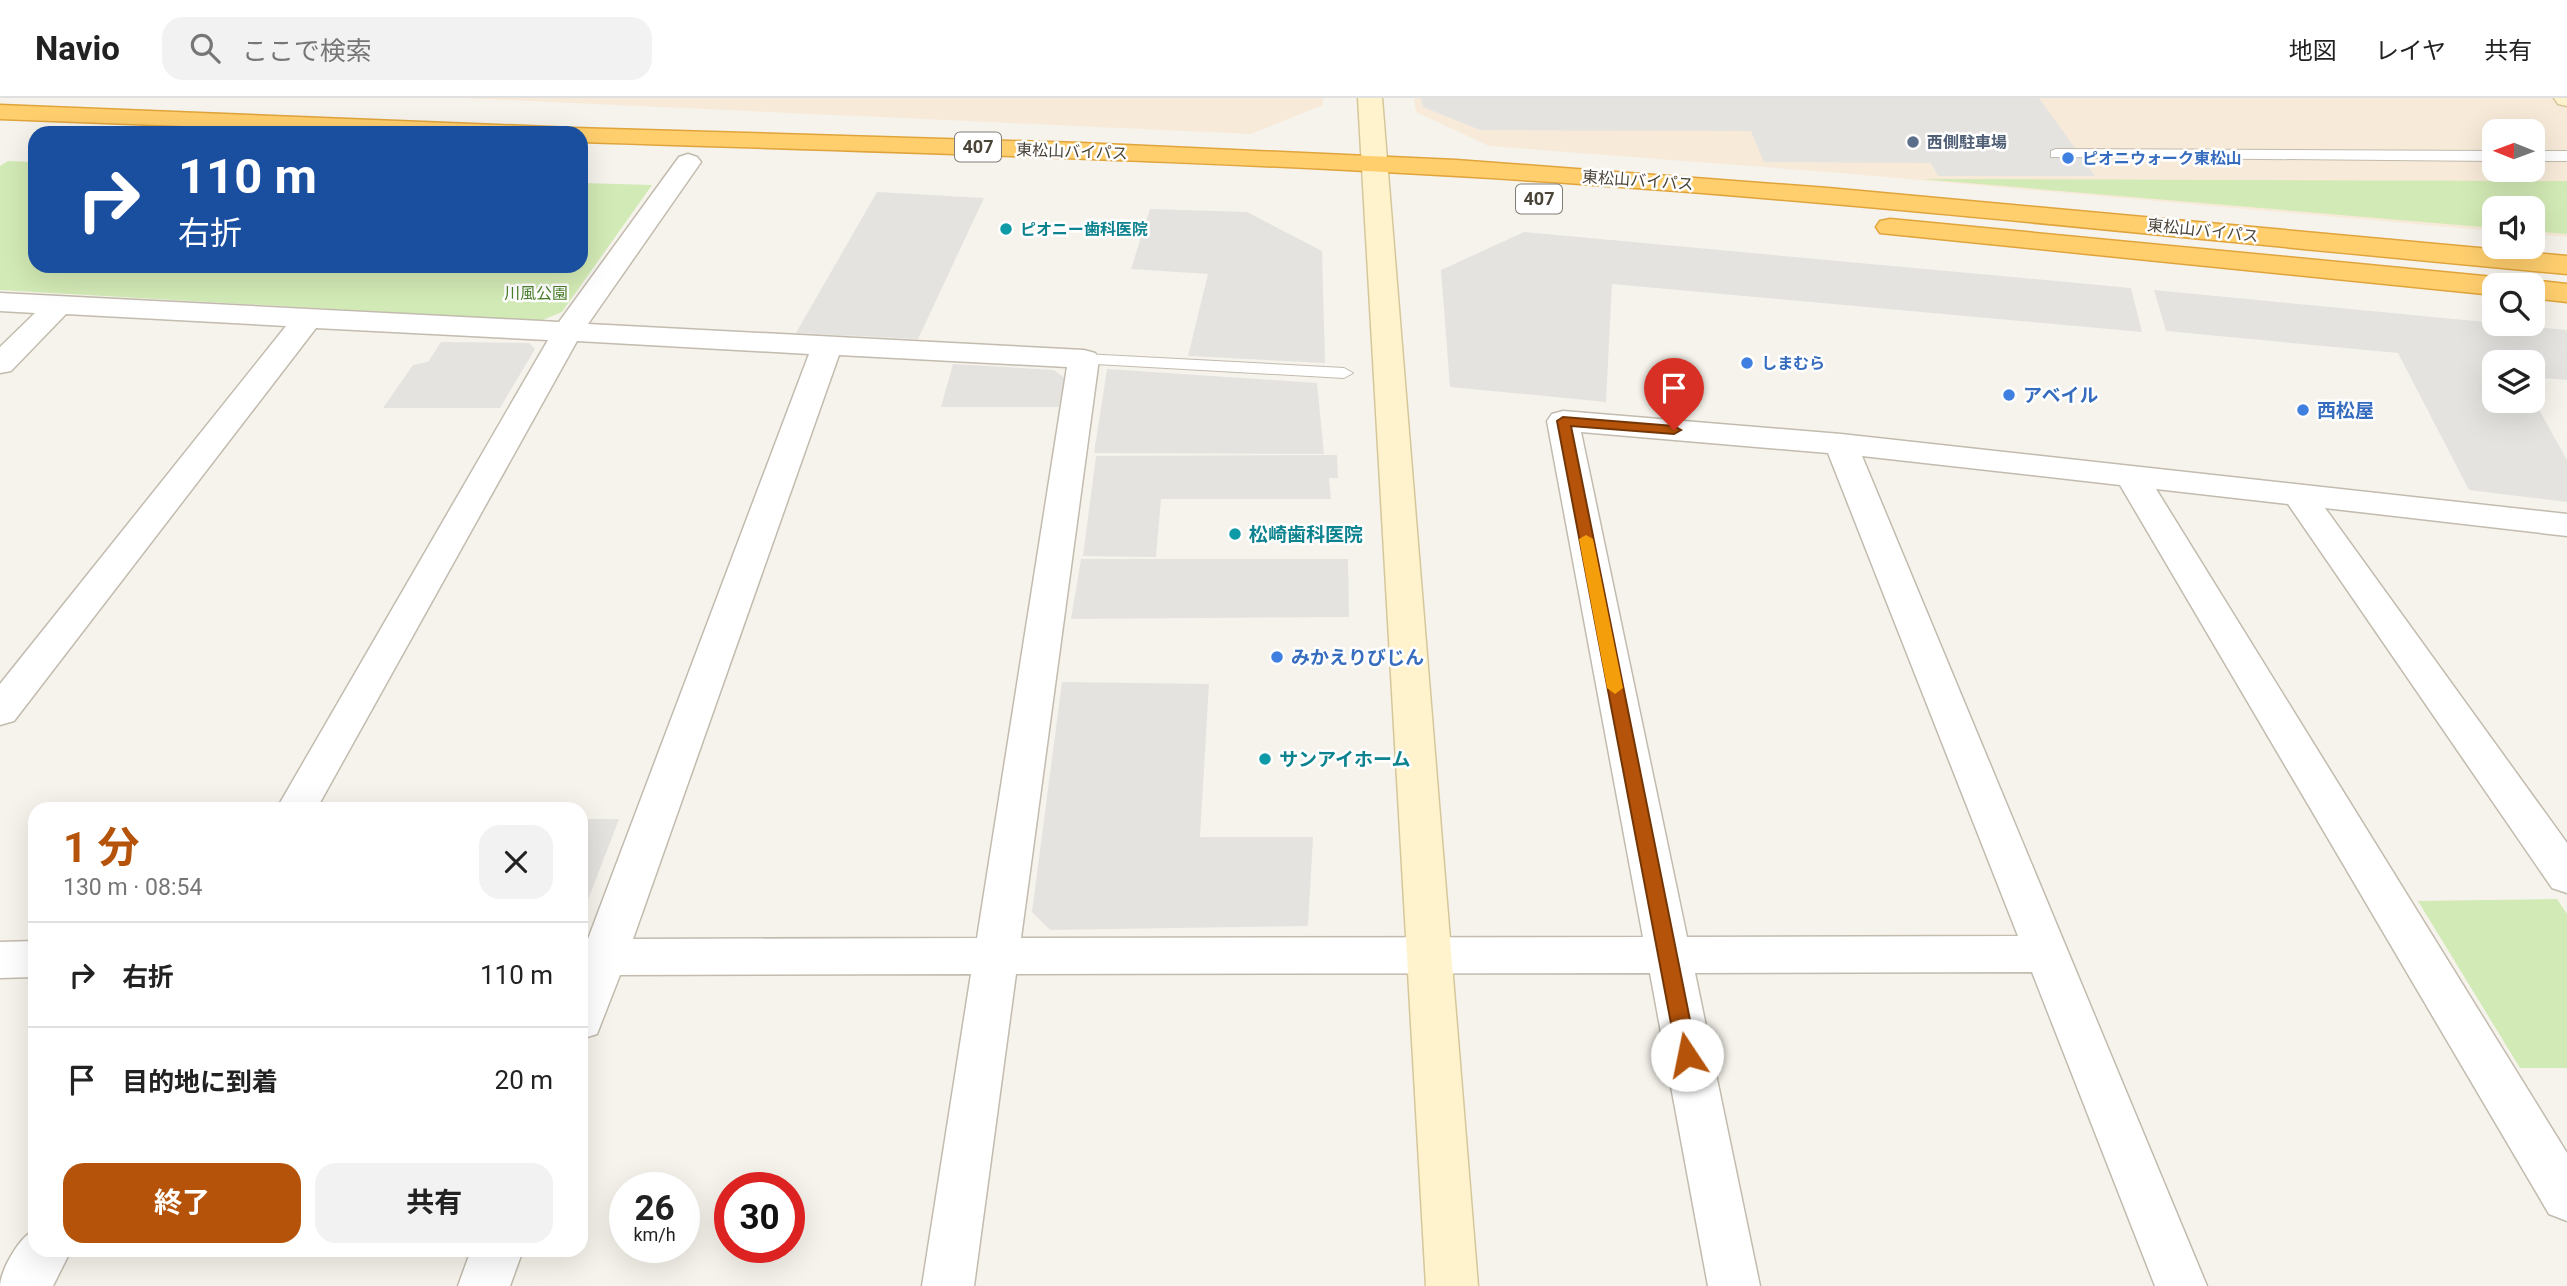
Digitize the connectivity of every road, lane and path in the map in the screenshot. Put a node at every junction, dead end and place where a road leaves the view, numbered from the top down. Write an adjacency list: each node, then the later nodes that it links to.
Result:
1 (1370, 98): 13 (street)
2 (0, 111): 3 (highway)
3 (385, 126)
4 (0, 134): 6 (highway)
5 (588, 134): 13 (highway, 東松山バイパス / 407)
6 (28, 136)
7 (2056, 153): 8 (lane)
8 (2482, 156)
9 (2545, 156): 10 (lane)
10 (2567, 156)
11 (588, 157): 12 (highway, 東松山バイパス / 407)
12 (688, 162): 14 (highway, 東松山バイパス / 407); 23 (street)
13 (1375, 176): 15 (highway, 東松山バイパス / 407); 16 (highway, 東松山バイパス / 407); 17 (highway, 東松山バイパス / 407); 35 (street)
14 (1195, 181)
15 (1288, 185)
16 (2567, 265)
17 (2482, 285)
18 (2545, 290): 19 (highway)
19 (2567, 293)
20 (0, 302): 21 (street)
21 (61, 303): 22 (street); 26 (street)
22 (309, 317): 23 (street); 32 (street)
23 (567, 333): 24 (street); 33 (street)
24 (827, 345): 25 (street); 39 (street)
25 (1084, 359): 27 (lane); 38 (street)
26 (0, 364)
27 (1344, 373)
28 (1840, 444): 29 (street); 36 (street); 37 (street)
29 (2131, 476): 30 (street); 43 (street)
30 (2299, 496): 31 (street); 34 (street)
31 (2567, 525)
32 (0, 711)
33 (300, 802)
34 (2567, 877)
35 (1428, 953): 36 (street); 38 (street); 49 (street)
36 (1666, 953): 37 (street); 50 (street)
37 (2047, 954): 51 (street)
38 (998, 955): 39 (street); 48 (street)
39 (592, 957): 42 (street)
40 (28, 959): 41 (street)
41 (0, 960)
42 (588, 980)
43 (2567, 1198)
44 (41, 1257): 46 (street)
45 (494, 1257): 47 (street)
46 (24, 1286)
47 (484, 1286)
48 (948, 1286)
49 (1452, 1286)
50 (1734, 1286)
51 (2181, 1286)

